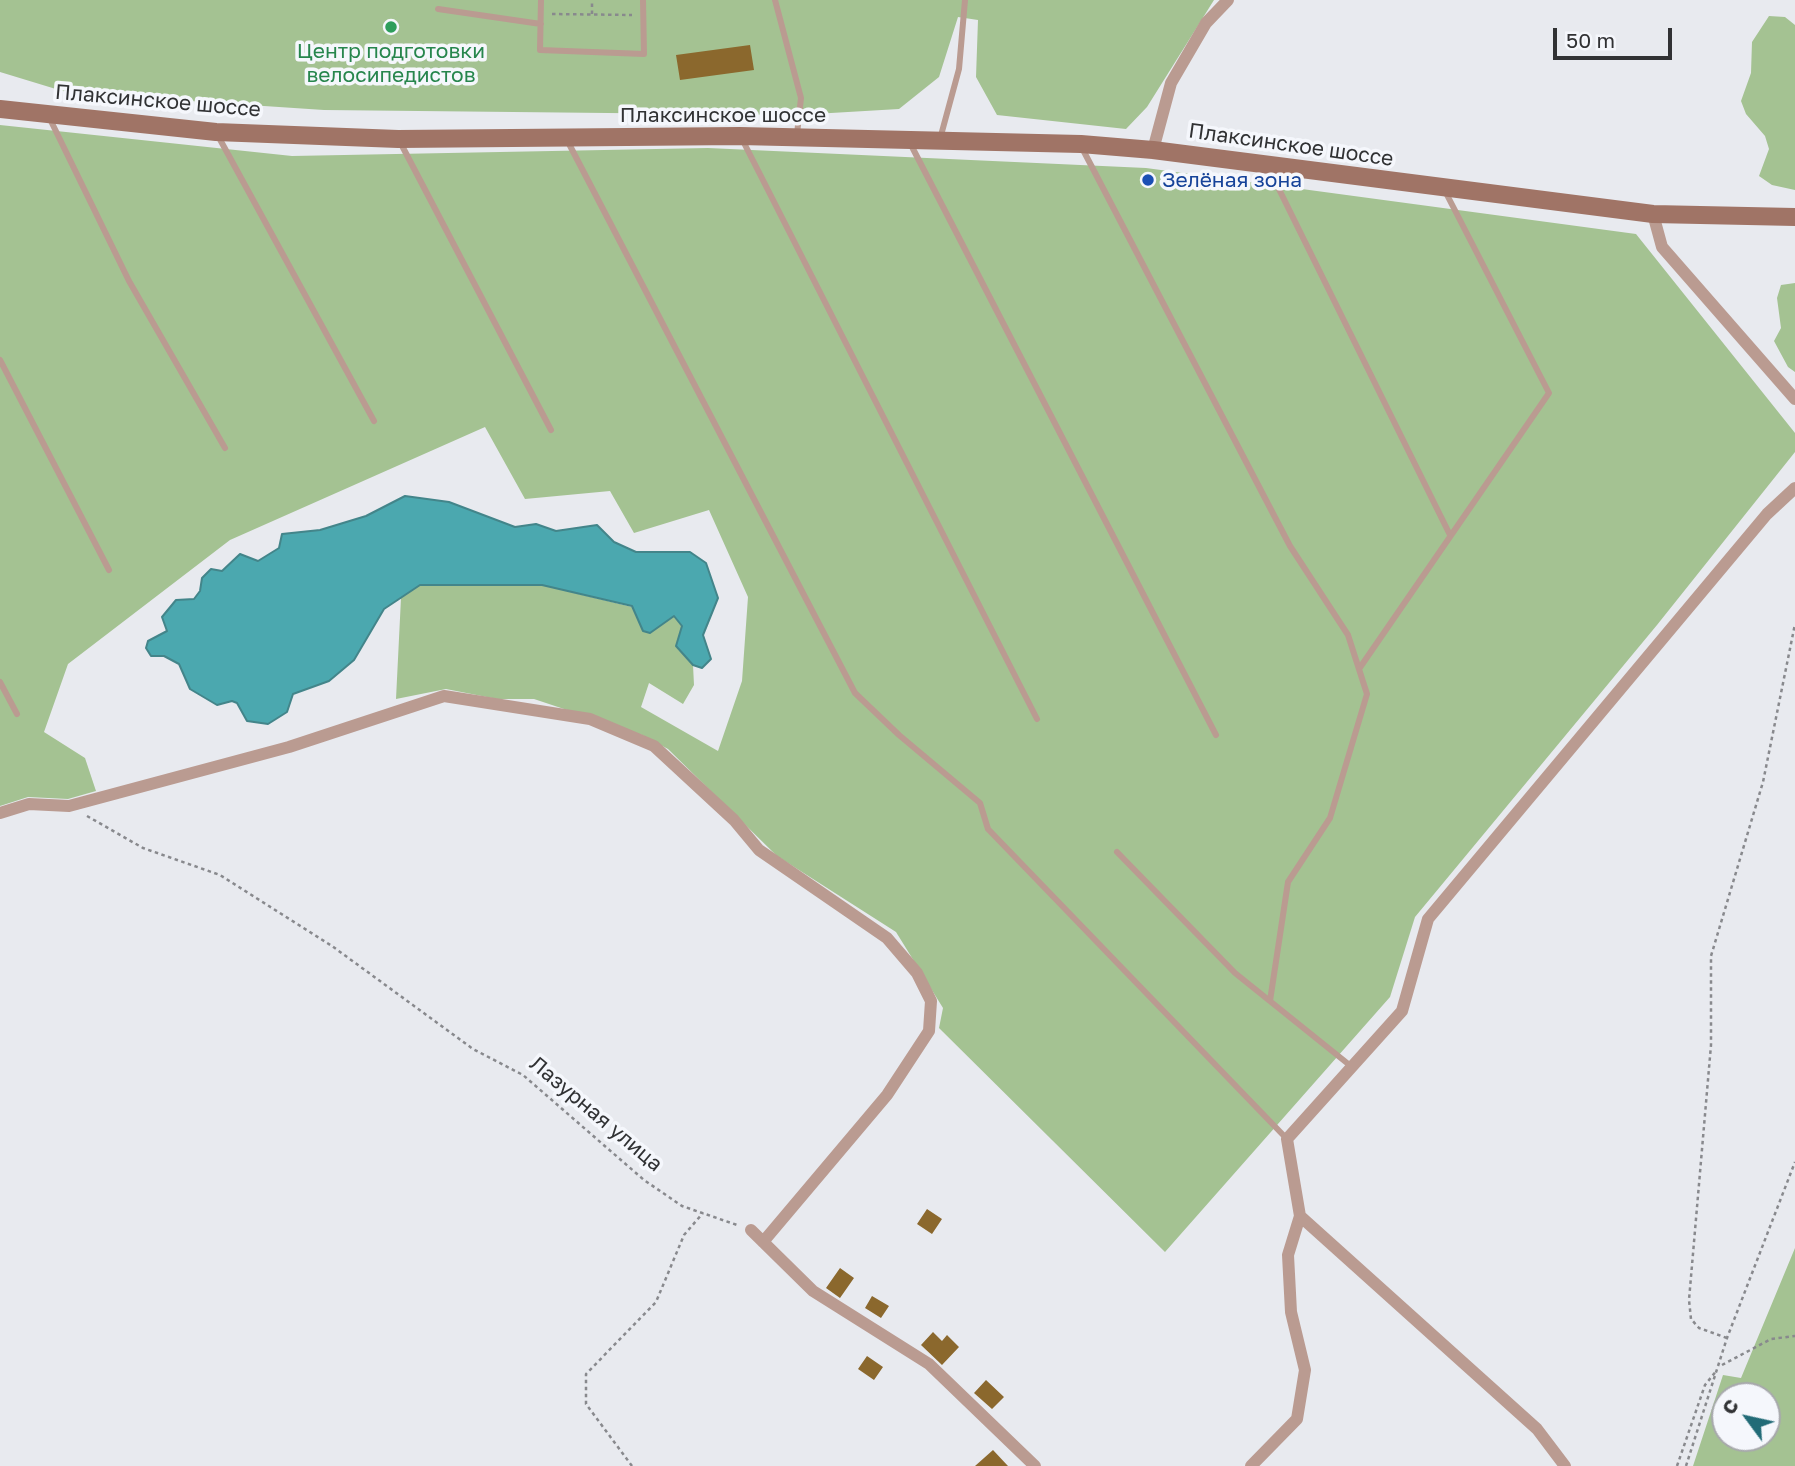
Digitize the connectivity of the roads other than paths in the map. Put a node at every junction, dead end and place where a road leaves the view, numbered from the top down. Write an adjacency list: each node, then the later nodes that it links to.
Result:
1 (541, 0): 7 (lane)
2 (643, 0): 7 (lane)
3 (775, 0): 12 (lane)
4 (965, 0): 16 (lane)
5 (1228, 0): 18 (street)
6 (438, 9): 7 (lane)
7 (541, 24)
8 (0, 109): 9 (main road, Плаксинское шоссе)
9 (47, 114): 10 (main road, Плаксинское шоссе); 27 (lane)
10 (216, 132): 14 (main road, Плаксинское шоссе); 25 (lane)
11 (740, 136): 12 (main road, Плаксинское шоссе); 13 (main road, Плаксинское шоссе); 34 (lane)
12 (797, 137): 15 (main road, Плаксинское шоссе)
13 (566, 138): 14 (main road, Плаксинское шоссе); 40 (lane)
14 (398, 139): 26 (lane)
15 (908, 140): 16 (main road, Плаксинское шоссе); 35 (lane)
16 (939, 141): 17 (main road, Плаксинское шоссе)
17 (1081, 144): 18 (main road, Плаксинское шоссе); 31 (lane)
18 (1153, 150): 19 (main road, Плаксинское шоссе)
19 (1267, 165): 20 (main road, Плаксинское шоссе); 29 (lane)
20 (1444, 188): 21 (main road, Плаксинское шоссе); 29 (lane)
21 (1653, 214): 22 (main road, Плаксинское шоссе); 24 (street)
22 (1795, 217)
23 (0, 360): 30 (lane)
24 (1795, 399)
25 (374, 421)
26 (551, 430)
27 (225, 448)
28 (1795, 488): 39 (street)
29 (1450, 535): 31 (lane)
30 (110, 570)
31 (1359, 668): 38 (lane)
32 (0, 682): 33 (lane)
33 (17, 714)
34 (1037, 719)
35 (1216, 735)
36 (0, 813): 43 (street)
37 (1117, 852): 38 (lane)
38 (1270, 1001): 39 (lane)
39 (1352, 1066): 40 (street)
40 (1287, 1139): 41 (street)
41 (1300, 1216): 45 (street); 46 (street)
42 (751, 1230): 43 (street)
43 (763, 1241): 44 (street)
44 (1035, 1466)
45 (1251, 1466)
46 (1565, 1466)

